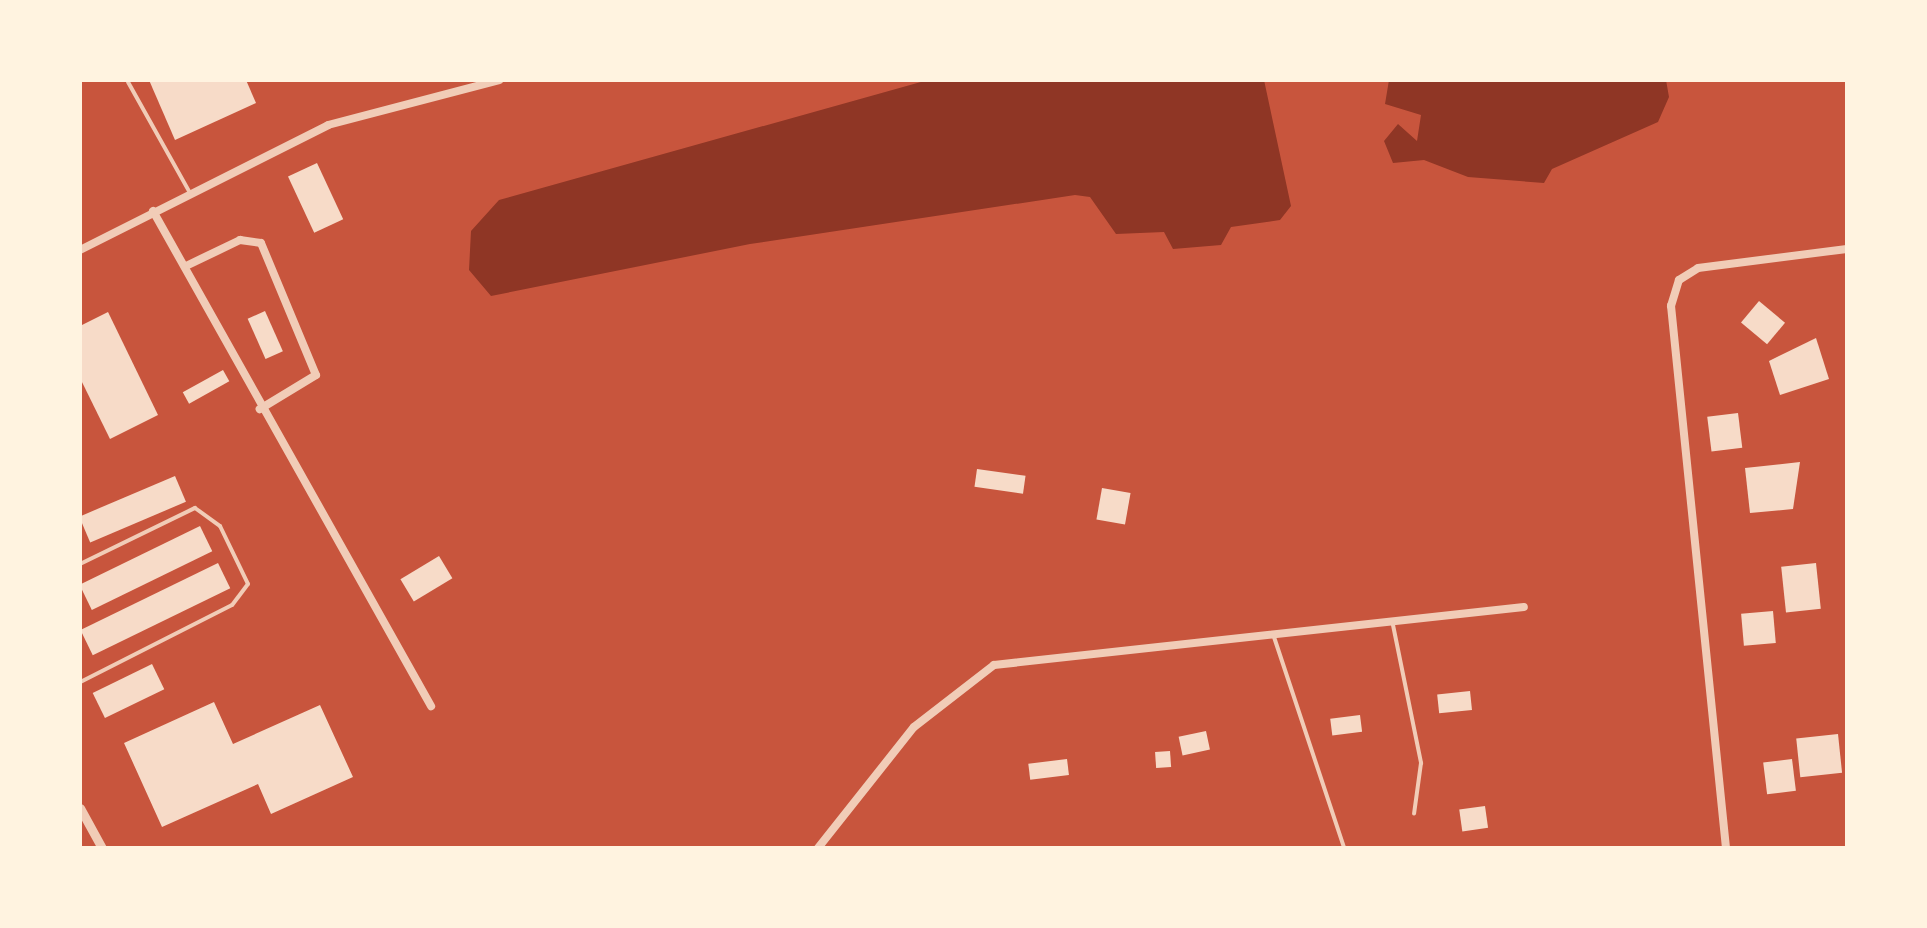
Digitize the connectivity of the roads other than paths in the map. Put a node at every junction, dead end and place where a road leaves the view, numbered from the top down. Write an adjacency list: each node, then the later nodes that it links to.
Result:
1 (498, 80): 3 (street)
2 (128, 82): 3 (lane)
3 (190, 192): 4 (street)
4 (153, 210): 5 (street); 7 (street)
5 (80, 250)
6 (1847, 250): 20 (street)
7 (186, 266): 8 (street); 8 (street)
8 (260, 409): 14 (street)
9 (80, 564): 13 (lane)
10 (1524, 606): 11 (street)
11 (1391, 620): 12 (street); 16 (lane)
12 (1272, 632): 18 (street); 19 (lane)
13 (80, 682)
14 (431, 706)
15 (80, 808): 17 (street)
16 (1414, 814)
17 (102, 848)
18 (818, 848)
19 (1344, 848)
20 (1726, 848)

